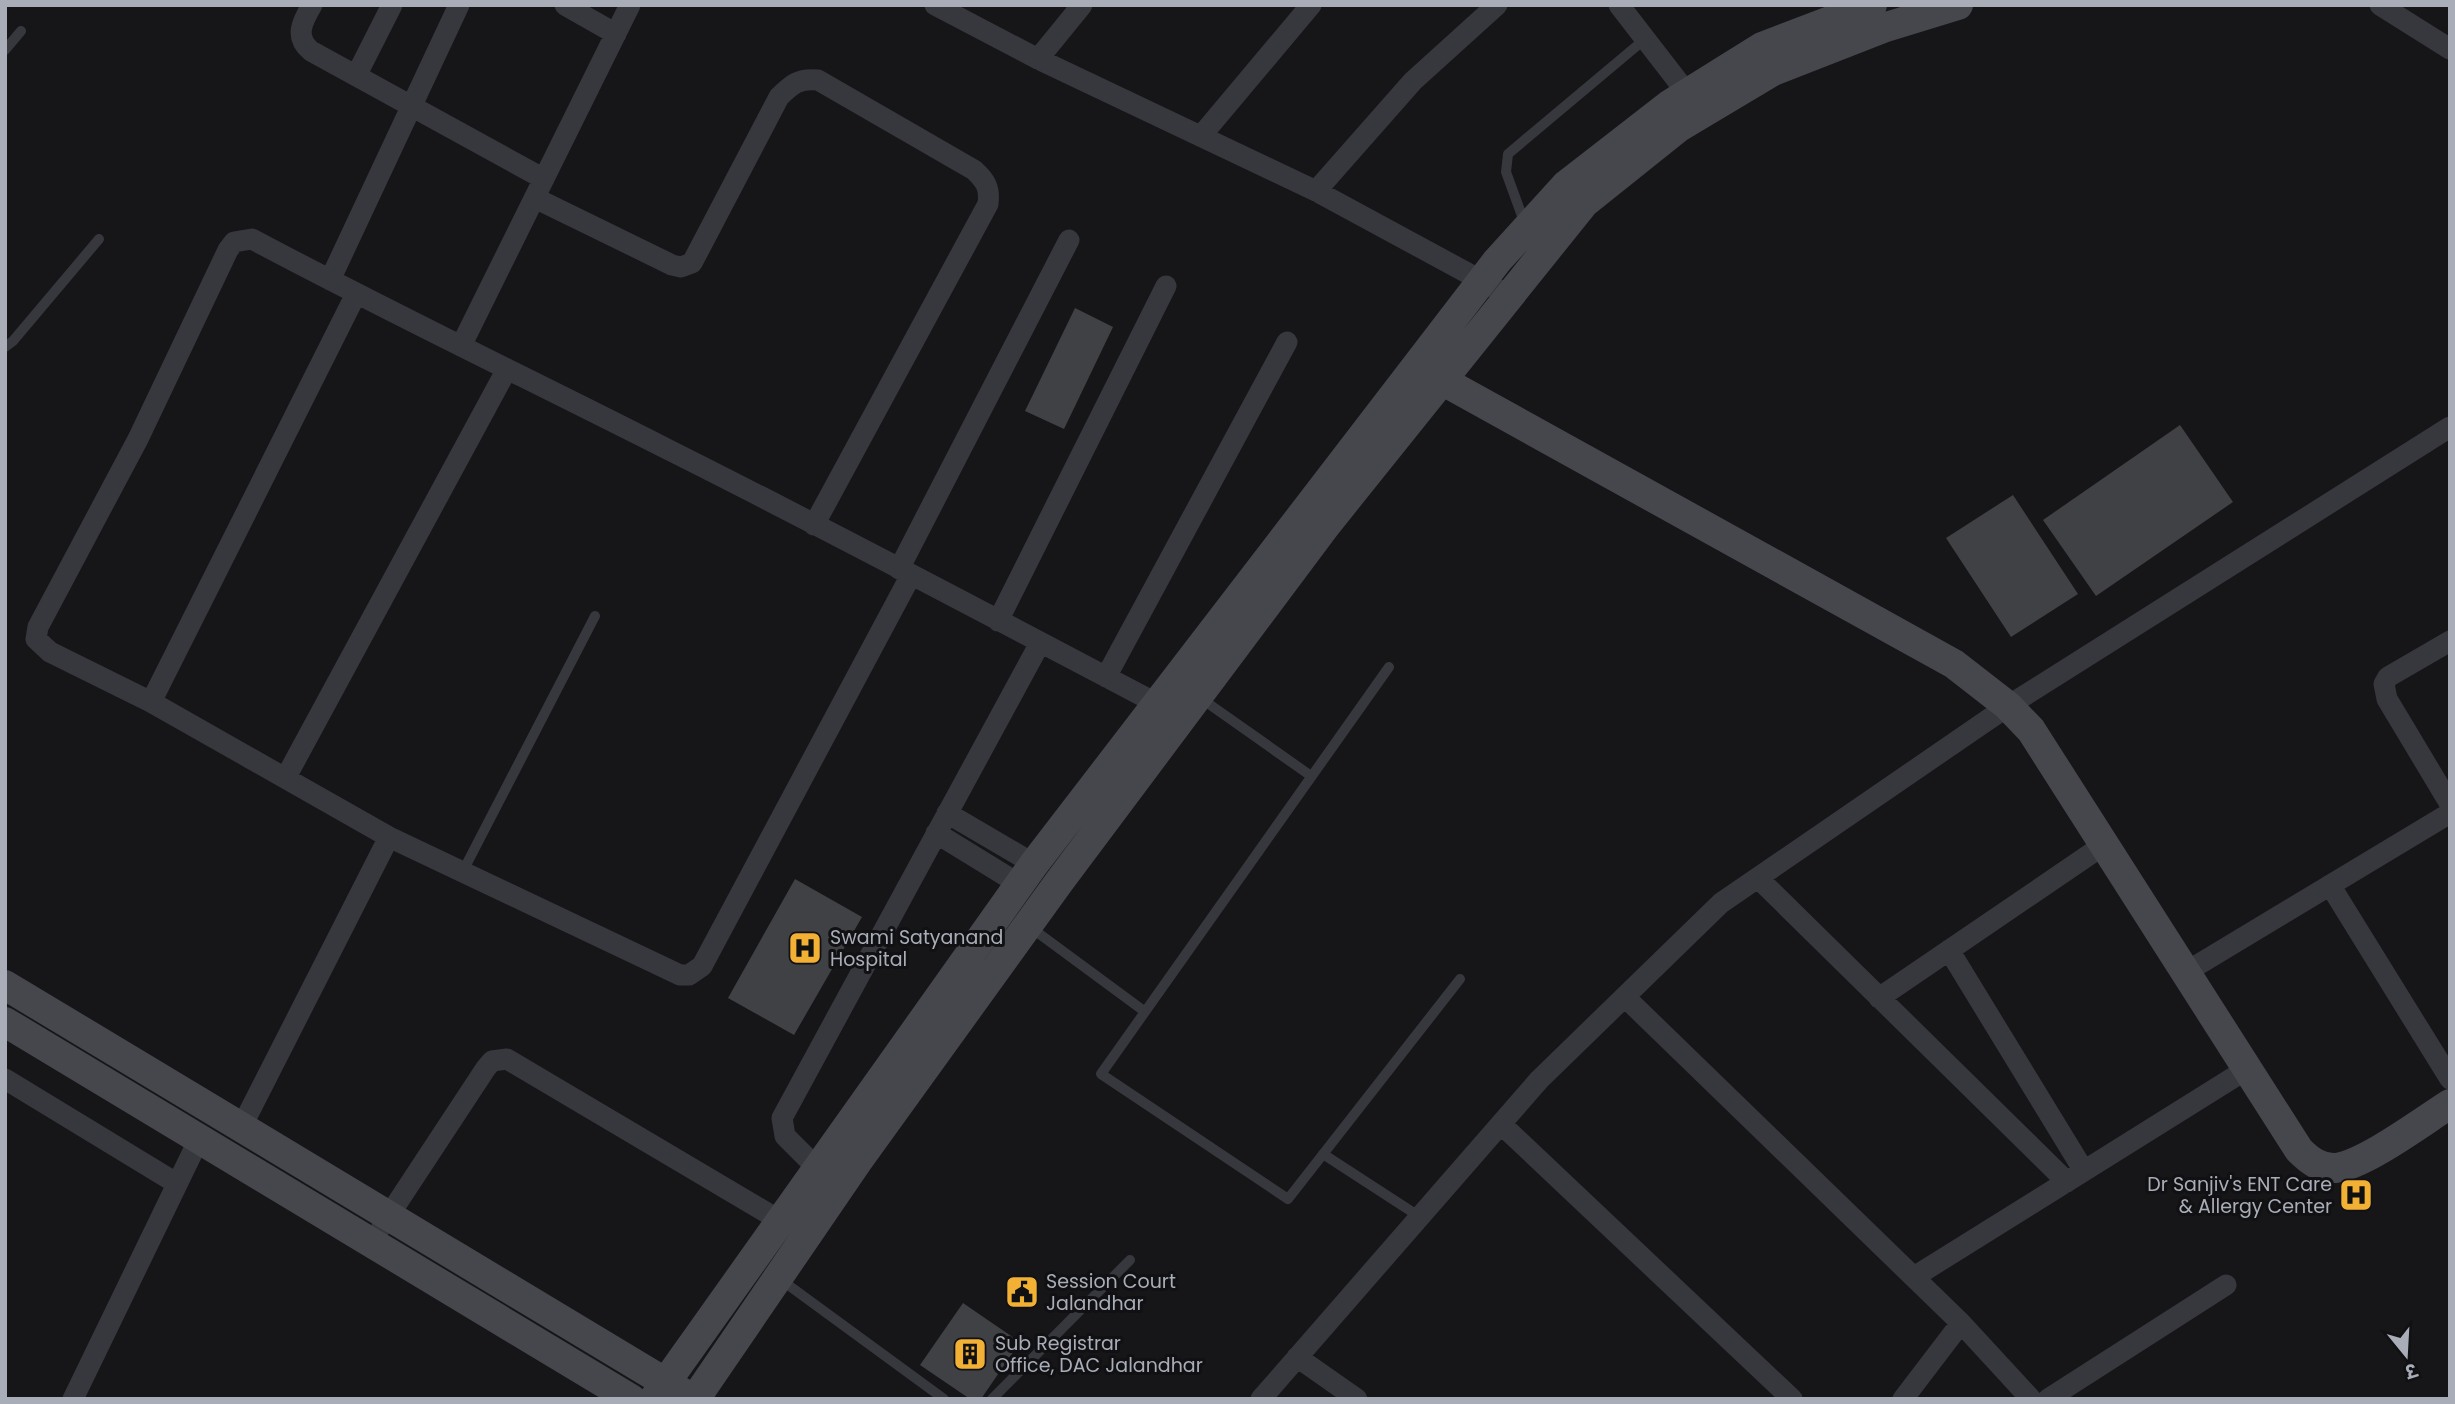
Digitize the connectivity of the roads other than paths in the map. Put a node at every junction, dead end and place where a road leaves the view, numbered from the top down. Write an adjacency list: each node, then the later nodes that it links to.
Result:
1 (312, 5): 20 (street)
2 (391, 5): 20 (street)
3 (459, 5): 22 (street)
4 (565, 5): 15 (street)
5 (630, 5): 15 (street)
6 (1082, 5): 19 (street)
7 (1311, 5): 23 (street)
8 (1497, 5): 25 (street)
9 (1619, 5): 16 (street)
10 (1872, 5): 21 (street)
11 (1958, 5): 33 (street)
12 (2380, 5): 17 (street)
13 (939, 6): 19 (street)
14 (21, 31): 18 (lane)
15 (616, 34): 24 (street)
16 (1645, 39): 21 (street); 26 (lane)
17 (2450, 49)
18 (5, 50)
19 (1038, 59): 23 (street)
20 (356, 76): 22 (street)
21 (1687, 93): 26 (street)
22 (411, 107): 24 (street); 29 (street)
23 (1201, 136): 25 (street)
24 (539, 188): 36 (street); 40 (street)
25 (1316, 191): 30 (street)
26 (1527, 229): 30 (street)
27 (99, 239): 35 (lane)
28 (1069, 240): 41 (street)
29 (330, 280): 32 (street); 48 (street)
30 (1482, 281): 33 (street); 38 (street)
31 (1166, 286): 43 (street)
32 (356, 294): 36 (street); 48 (street)
33 (1508, 295): 38 (street)
34 (1287, 342): 47 (street)
35 (5, 346)
36 (461, 346): 37 (street)
37 (507, 369): 40 (street); 52 (street)
38 (1429, 373): 49 (street); 50 (street); 51 (street)
39 (2450, 427): 50 (street)
40 (814, 525): 41 (street)
41 (905, 572): 43 (street); 60 (street)
42 (595, 616): 60 (lane)
43 (998, 621): 45 (street)
44 (2450, 640): 54 (street)
45 (1040, 643): 47 (street); 55 (street)
46 (1389, 667): 53 (lane)
47 (1106, 677): 49 (street)
48 (150, 702): 52 (street)
49 (1156, 703): 51 (street); 61 (street)
50 (2008, 706): 59 (street); 62 (street)
51 (1191, 707): 53 (lane); 64 (street)
52 (286, 776): 58 (street)
53 (1311, 776): 71 (lane)
54 (2450, 804)
55 (947, 813): 57 (street); 61 (street)
56 (2450, 813): 63 (street)
57 (936, 833): 61 (street); 82 (street)
58 (389, 836): 60 (street); 79 (street)
59 (2105, 844): 65 (street); 66 (street)
60 (463, 871)
61 (1026, 874): 76 (street)
62 (1758, 878): 69 (street); 70 (street)
63 (2330, 885): 66 (street); 75 (street)
64 (1028, 926): 71 (lane); 76 (street)
65 (1949, 950): 70 (street); 83 (street)
66 (2186, 972): 73 (street)
67 (1460, 979): 81 (lane)
68 (5, 985): 79 (street)
69 (1625, 997): 78 (street); 91 (street)
70 (1880, 998): 83 (street)
71 (1144, 1011): 81 (lane)
72 (5, 1022): 80 (street)
73 (2247, 1069): 77 (street); 83 (street)
74 (5, 1079): 84 (street)
75 (2450, 1079)
76 (893, 1088): 82 (street); 90 (street)
77 (2450, 1104)
78 (1501, 1125): 86 (street); 103 (street)
79 (242, 1126): 85 (street)
80 (199, 1139): 84 (street); 88 (street)
81 (1323, 1154): 86 (lane)
82 (816, 1167): 87 (street)
83 (2076, 1177): 91 (street)
84 (176, 1183): 96 (street)
85 (389, 1214): 87 (street); 88 (street); 95 (street)
86 (1420, 1217): 94 (street)
87 (779, 1220): 95 (street)
88 (371, 1242): 97 (street)
89 (1130, 1260): 100 (lane)
90 (778, 1278): 98 (street); 99 (lane)
91 (1914, 1278): 93 (street)
92 (2226, 1285): 106 (street)
93 (1961, 1323): 104 (street); 105 (street)
94 (1297, 1357): 101 (street); 102 (street)
95 (660, 1391): 98 (street)
96 (73, 1399)
97 (631, 1399)
98 (693, 1399)
99 (944, 1399)
100 (992, 1399)
101 (1261, 1399)
102 (1357, 1399)
103 (1792, 1399)
104 (1903, 1399)
105 (2031, 1399)
106 (2048, 1399)

